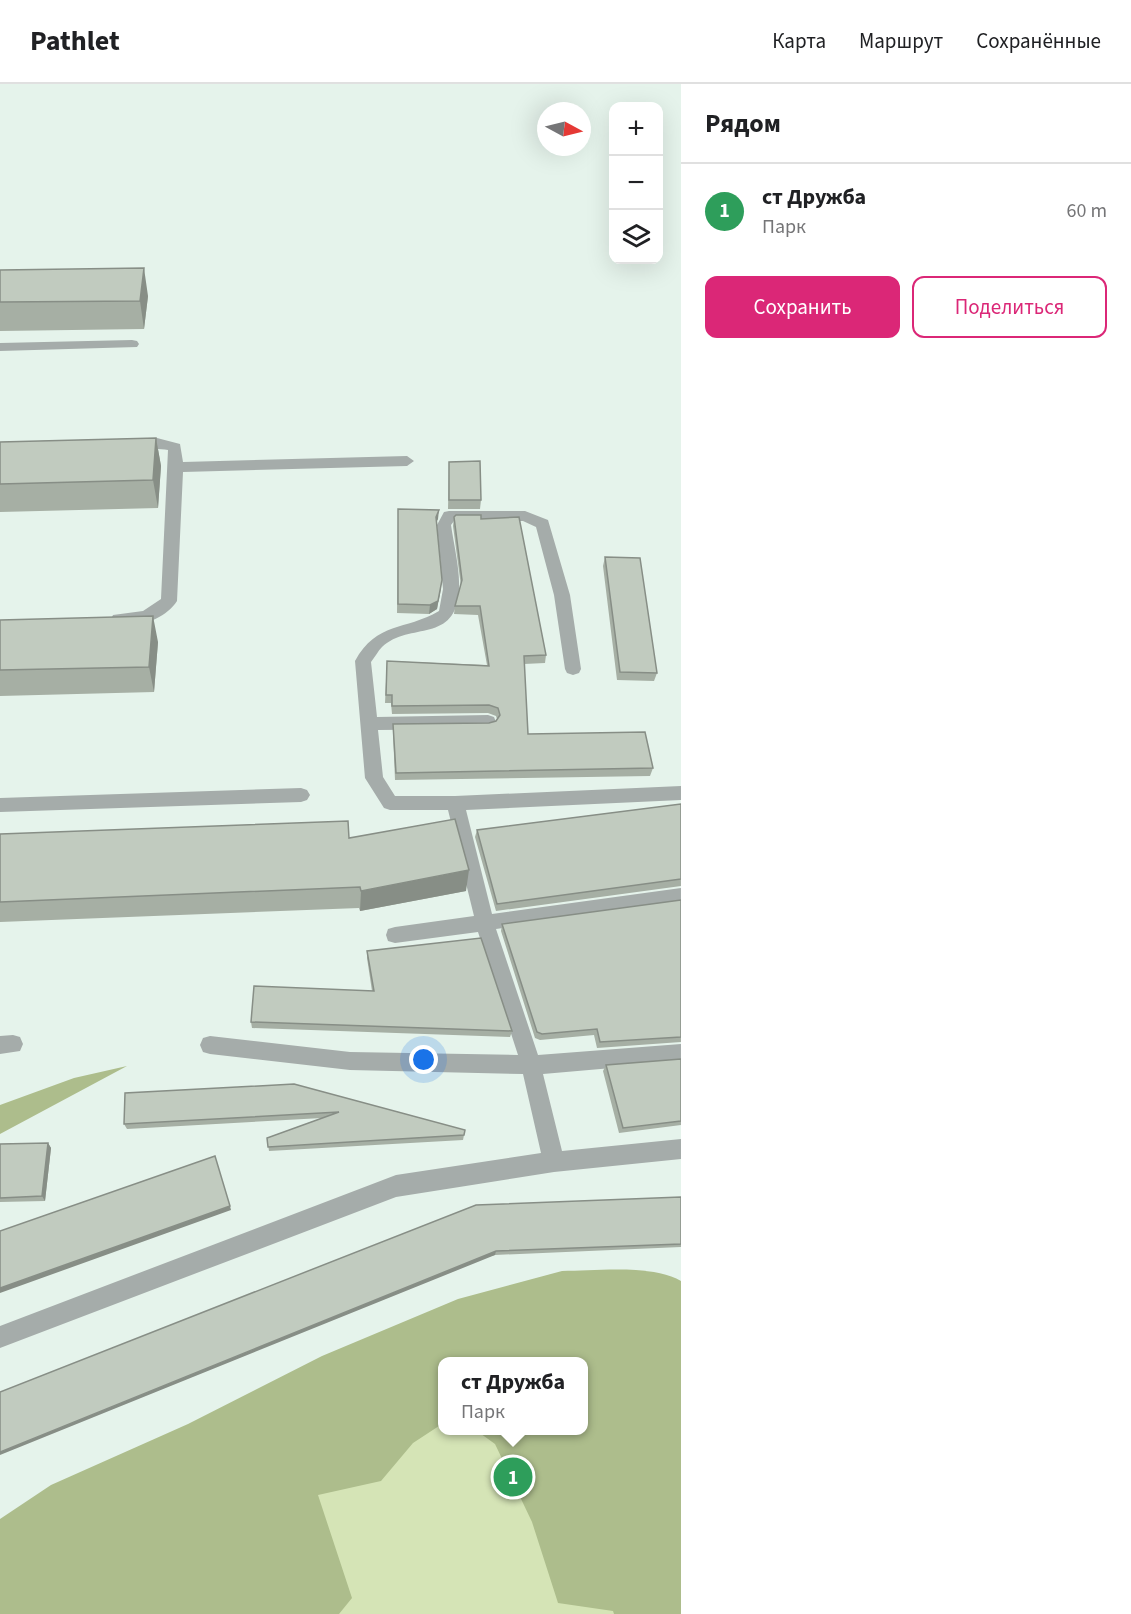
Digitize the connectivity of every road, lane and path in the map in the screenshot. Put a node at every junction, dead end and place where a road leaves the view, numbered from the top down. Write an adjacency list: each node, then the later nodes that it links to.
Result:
1 (132, 344): 2 (lane)
2 (0, 347)
3 (124, 444): 5 (lane)
4 (407, 461): 5 (lane)
5 (176, 467): 6 (lane)
6 (107, 620)
7 (573, 669): 9 (lane)
8 (488, 722): 9 (lane)
9 (369, 724): 12 (lane)
10 (681, 793): 12 (lane)
11 (301, 795): 13 (lane)
12 (455, 803): 15 (lane)
13 (0, 805)
14 (681, 896): 15 (lane)
15 (486, 923): 16 (lane); 19 (lane)
16 (395, 936)
17 (210, 1045): 19 (lane)
18 (681, 1053): 19 (lane)
19 (531, 1065): 21 (lane)
20 (681, 1149): 21 (lane)
21 (554, 1162): 22 (lane)
22 (0, 1337)

